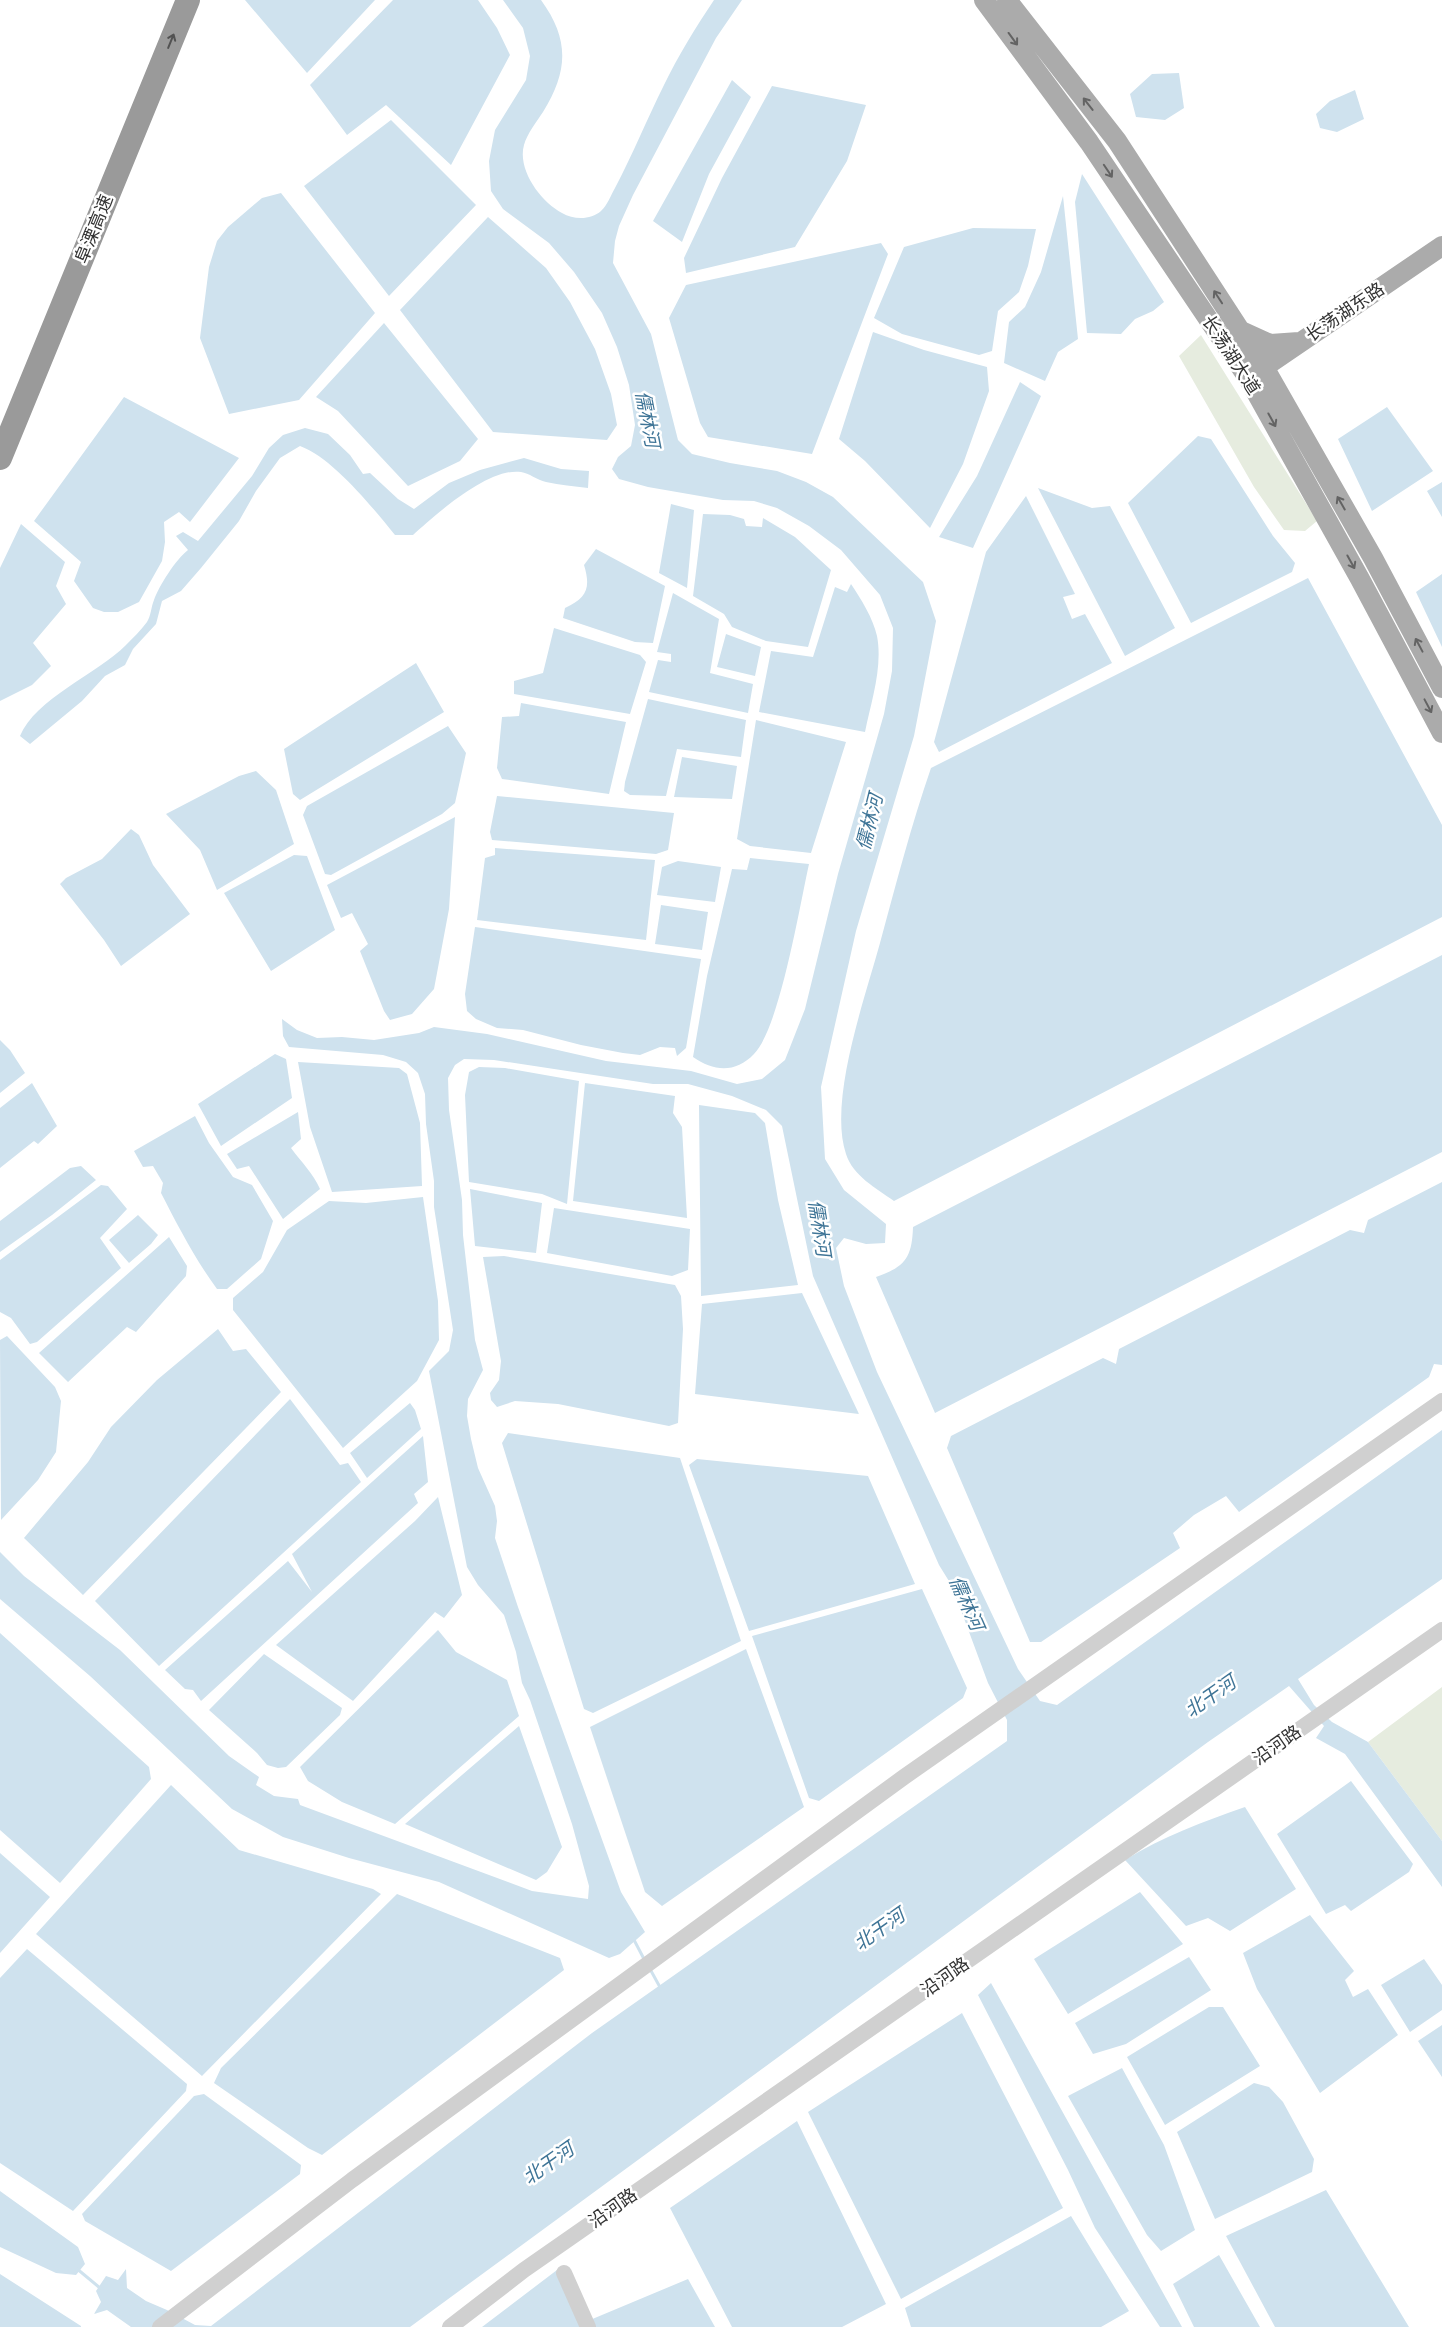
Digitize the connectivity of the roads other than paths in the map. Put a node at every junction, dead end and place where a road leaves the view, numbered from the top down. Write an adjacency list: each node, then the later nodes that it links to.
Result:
1 (170, 0): 9 (highway, 阜溧高速)
2 (188, 0): 11 (highway, 阜溧高速, one-way to 2)
3 (984, 0): 8 (main road, 长荡湖大道, one-way to 8)
4 (1007, 0): 6 (main road, 长荡湖大道, one-way to 4)
5 (1442, 246): 7 (main road, 长荡湖东路)
6 (1240, 330): 7 (main road); 8 (main road, 长荡湖大道)
7 (1301, 342): 8 (main road, 长荡湖东路); 10 (main road)
8 (1256, 372): 10 (main road, 长荡湖大道); 13 (main road, 长荡湖大道, one-way to 13)
9 (0, 422)
10 (1296, 426): 12 (main road, 长荡湖大道, one-way to 10)
11 (0, 458)
12 (1442, 688)
13 (1442, 733)
14 (1442, 1400): 17 (street)
15 (1442, 1630): 18 (street, 沿河路)
16 (564, 2273): 19 (street)
17 (160, 2327)
18 (450, 2327)
19 (588, 2327)

